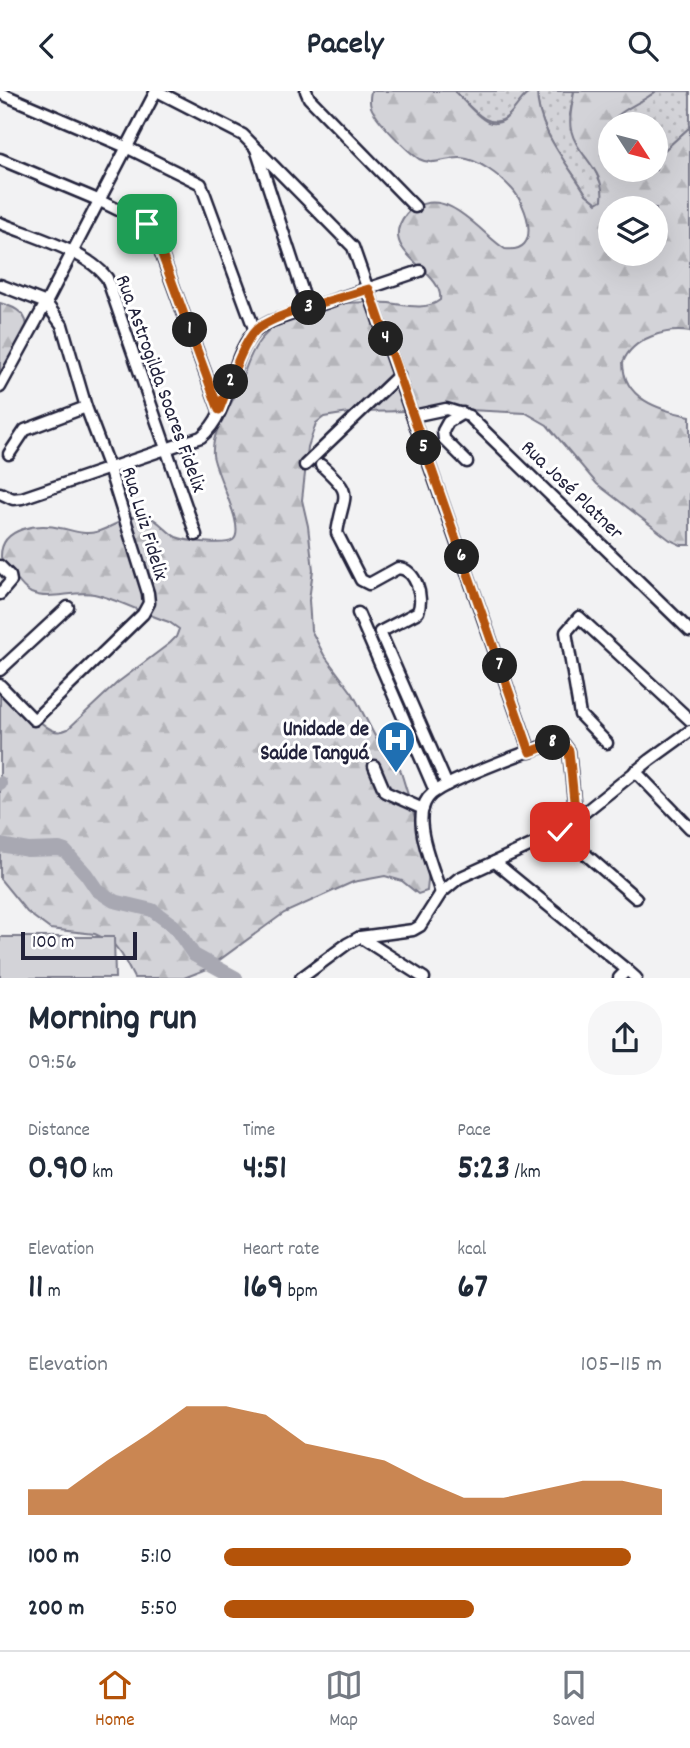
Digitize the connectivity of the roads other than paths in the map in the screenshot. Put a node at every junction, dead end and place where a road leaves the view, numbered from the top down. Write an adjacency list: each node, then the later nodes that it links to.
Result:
1 (156, 91): 4 (street); 5 (street)
2 (306, 91): 8 (street)
3 (0, 93): 4 (street)
4 (126, 147): 7 (street); 16 (street)
5 (256, 147): 13 (street); 15 (street)
6 (0, 159): 7 (street)
7 (98, 200): 10 (street); 20 (street)
8 (415, 207)
9 (0, 223): 10 (street, Rua Astrogilda Soares Fidelix)
10 (72, 252): 14 (street); 23 (street, Rua Astrogilda Soares Fidelix)
11 (420, 271): 13 (street)
12 (0, 285): 14 (street)
13 (369, 289): 15 (street); 17 (street)
14 (46, 303): 18 (street); 19 (street, Rua Luiz Fidelix)
15 (308, 308): 16 (street)
16 (254, 331): 20 (street)
17 (399, 375): 22 (street); 26 (street)
18 (0, 387)
19 (86, 407): 24 (street); 28 (street, Rua Luiz Fidelix)
20 (219, 410): 23 (street)
21 (463, 412): 22 (street); 25 (street); 35 (street, Rua José Platner)
22 (413, 416): 41 (street)
23 (164, 449): 28 (street); 30 (street, Rua Astrogilda Soares Fidelix)
24 (9, 454)
25 (467, 462)
26 (305, 465)
27 (321, 465): 44 (street)
28 (109, 468): 29 (street); 37 (street, Rua Luiz Fidelix)
29 (0, 493)
30 (196, 535)
31 (0, 566): 32 (street)
32 (0, 594)
33 (68, 607): 36 (street)
34 (358, 613): 45 (street)
35 (690, 631)
36 (0, 670)
37 (0, 685)
38 (690, 720): 40 (street)
39 (690, 731): 43 (street)
40 (607, 743)
41 (530, 752): 44 (street); 47 (street)
42 (374, 766): 46 (street)
43 (635, 771): 47 (street); 48 (street)
44 (447, 785): 45 (street)
45 (435, 791): 46 (street)
46 (423, 809): 51 (street)
47 (576, 820): 49 (street)
48 (690, 828)
49 (560, 832): 50 (street); 52 (street)
50 (495, 862): 51 (street); 54 (street)
51 (441, 893): 53 (street)
52 (636, 898)
53 (360, 937): 55 (street); 56 (street)
54 (627, 970): 57 (street); 58 (street)
55 (301, 978)
56 (424, 978)
57 (619, 978)
58 (636, 978)

